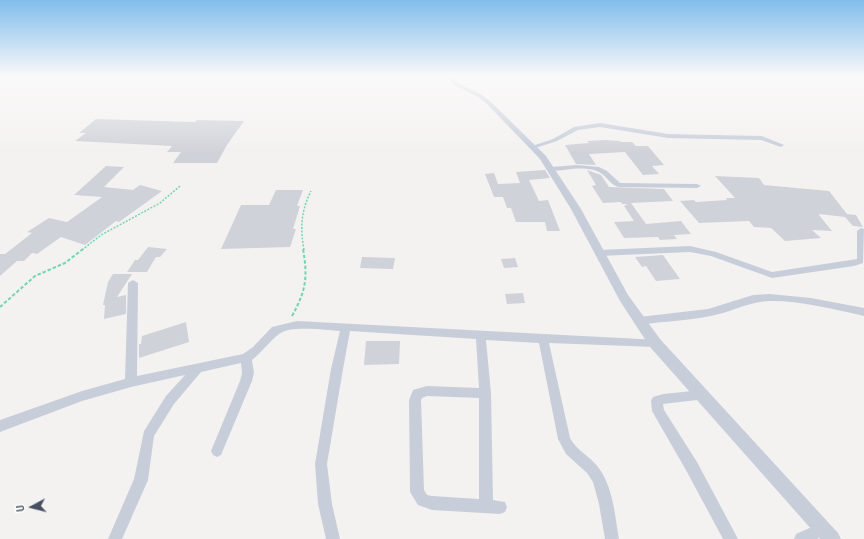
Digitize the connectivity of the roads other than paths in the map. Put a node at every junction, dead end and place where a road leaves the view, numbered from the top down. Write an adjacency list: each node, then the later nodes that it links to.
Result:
1 (488, 102): 3 (street)
2 (781, 145): 3 (street)
3 (532, 147): 4 (street)
4 (551, 169): 5 (street); 7 (street)
5 (697, 186)
6 (861, 231): 7 (street)
7 (599, 253): 10 (street)
8 (133, 283): 17 (street)
9 (864, 312): 10 (street)
10 (644, 320): 14 (street)
11 (346, 326): 12 (street); 15 (street); 26 (street)
12 (481, 336): 13 (street); 18 (street)
13 (543, 340): 14 (street); 27 (street)
14 (655, 343): 19 (street)
15 (246, 358): 16 (street); 21 (street)
16 (198, 368): 17 (street); 25 (street)
17 (131, 382): 20 (street)
18 (484, 392): 22 (street); 22 (street)
19 (702, 395): 24 (street); 28 (street)
20 (0, 426)
21 (217, 451)
22 (486, 505): 23 (street)
23 (500, 506)
24 (828, 534): 29 (street)
25 (115, 539)
26 (333, 539)
27 (612, 539)
28 (730, 539)
29 (801, 539)

